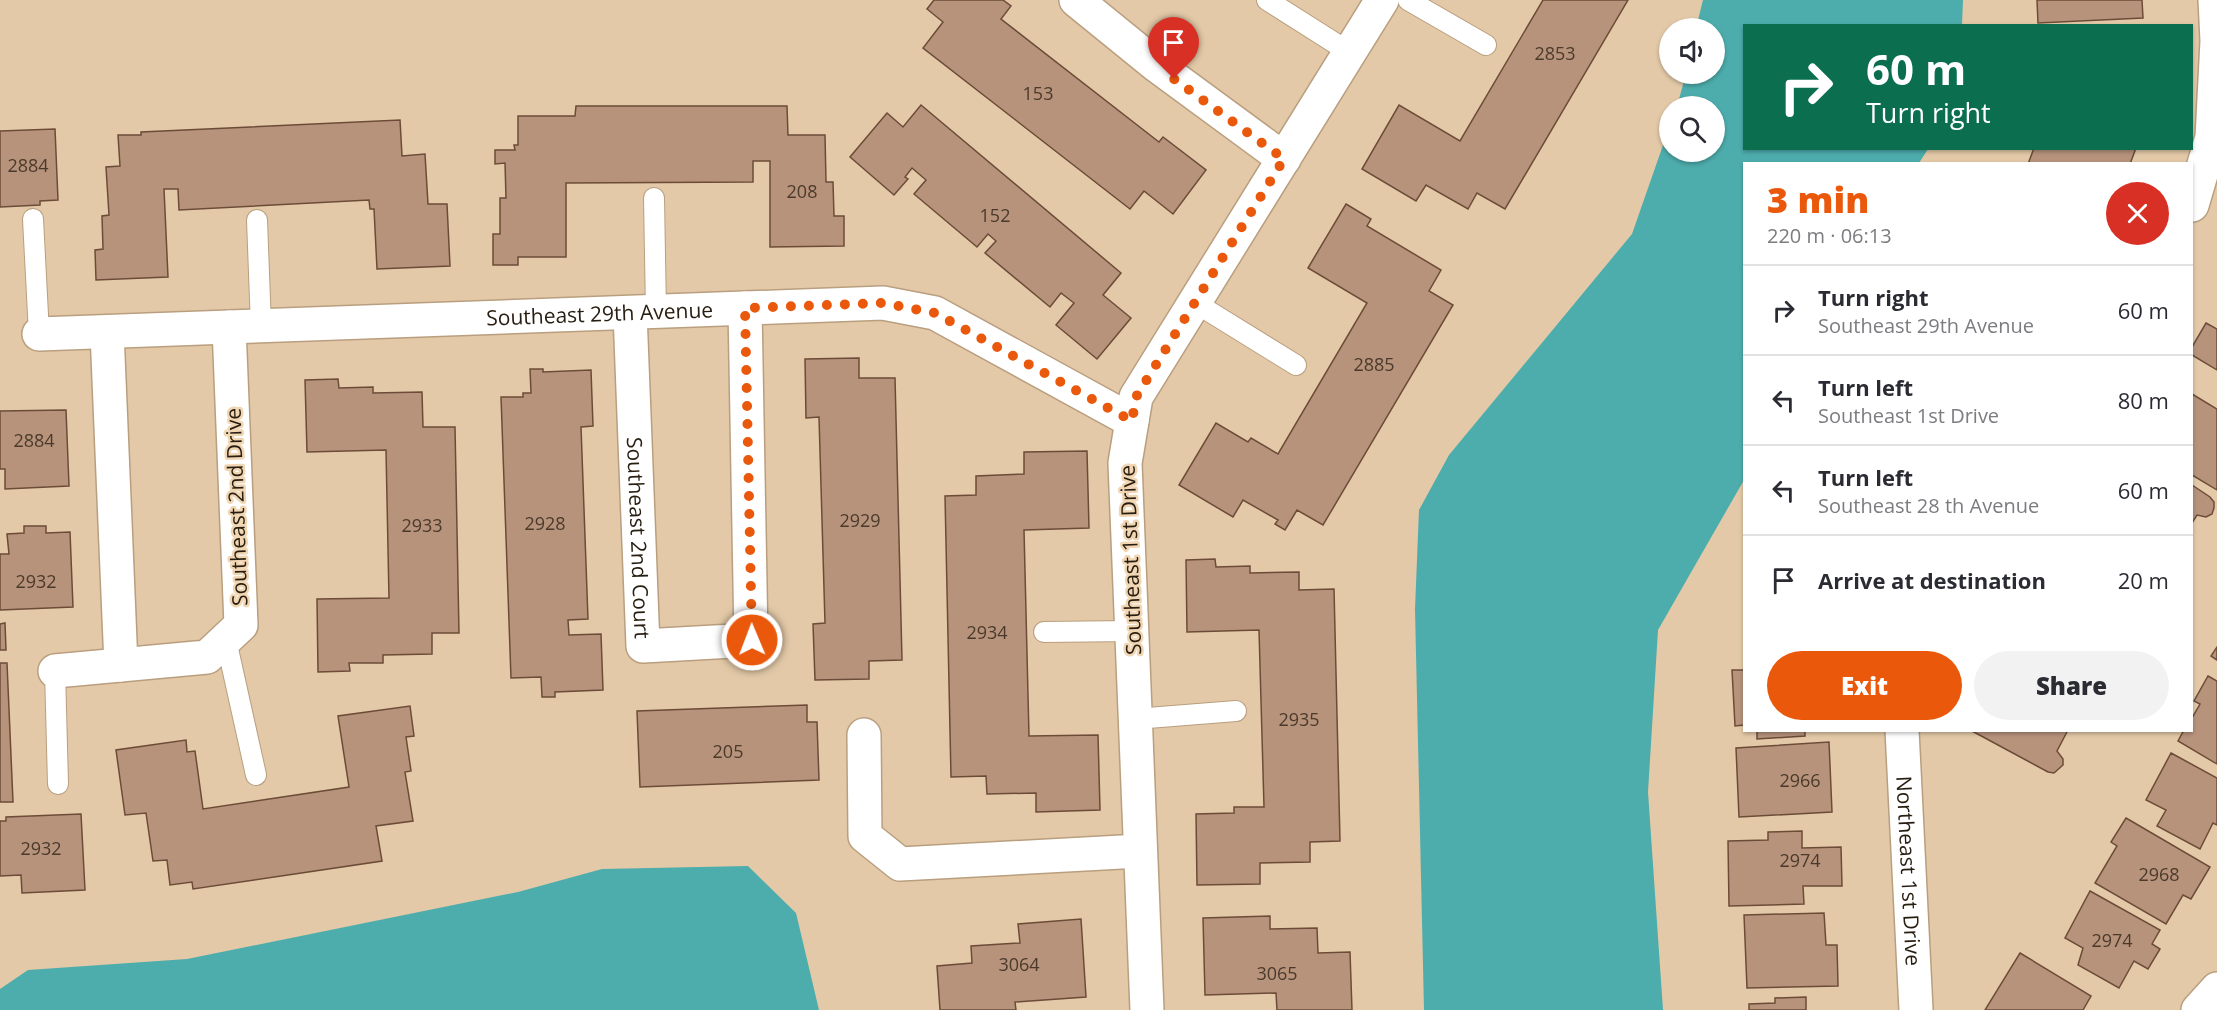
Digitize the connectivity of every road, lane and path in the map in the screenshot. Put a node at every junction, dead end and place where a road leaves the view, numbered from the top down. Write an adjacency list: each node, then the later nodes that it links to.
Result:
1 (1076, 0): 8 (street)
2 (1267, 0): 7 (lane)
3 (1382, 0): 7 (street, Southeast 1st Drive)
4 (1408, 0): 6 (lane)
5 (2215, 0): 10 (street)
6 (1485, 45)
7 (1349, 52): 8 (street, Southeast 1st Drive)
8 (1284, 159): 13 (street, Southeast 1st Drive)
9 (654, 198): 15 (lane)
10 (2193, 202)
11 (33, 219): 18 (lane)
12 (257, 220): 16 (lane)
13 (1194, 302): 19 (lane); 20 (street, Southeast 1st Drive)
14 (745, 308): 15 (street, Southeast 29th Avenue); 15 (street, Southeast 2nd Court); 20 (street, Southeast 29th Avenue)
15 (643, 312): 16 (street, Southeast 29th Avenue)
16 (245, 327): 17 (street, Southeast 29th Avenue); 23 (street, Southeast 2nd Drive)
17 (107, 332): 18 (street, Southeast 29th Avenue); 24 (street)
18 (39, 334)
19 (1296, 365)
20 (1132, 421): 21 (street, Southeast 1st Drive)
21 (1132, 631): 22 (lane); 27 (street, Southeast 1st Drive)
22 (1044, 632)
23 (226, 640): 24 (street, Southeast 2nd Drive); 30 (lane)
24 (121, 665): 25 (street, Southeast 2nd Drive)
25 (55, 671): 31 (lane)
26 (1236, 711): 27 (lane)
27 (1135, 719): 32 (street, Southeast 1st Drive)
28 (1902, 732): 35 (street, Northeast 1st Drive)
29 (864, 735): 32 (street)
30 (256, 776)
31 (58, 784)
32 (1140, 851): 34 (street, Southeast 1st Drive)
33 (2217, 989): 36 (street)
34 (1147, 1010)
35 (1916, 1010)
36 (2198, 1010)

